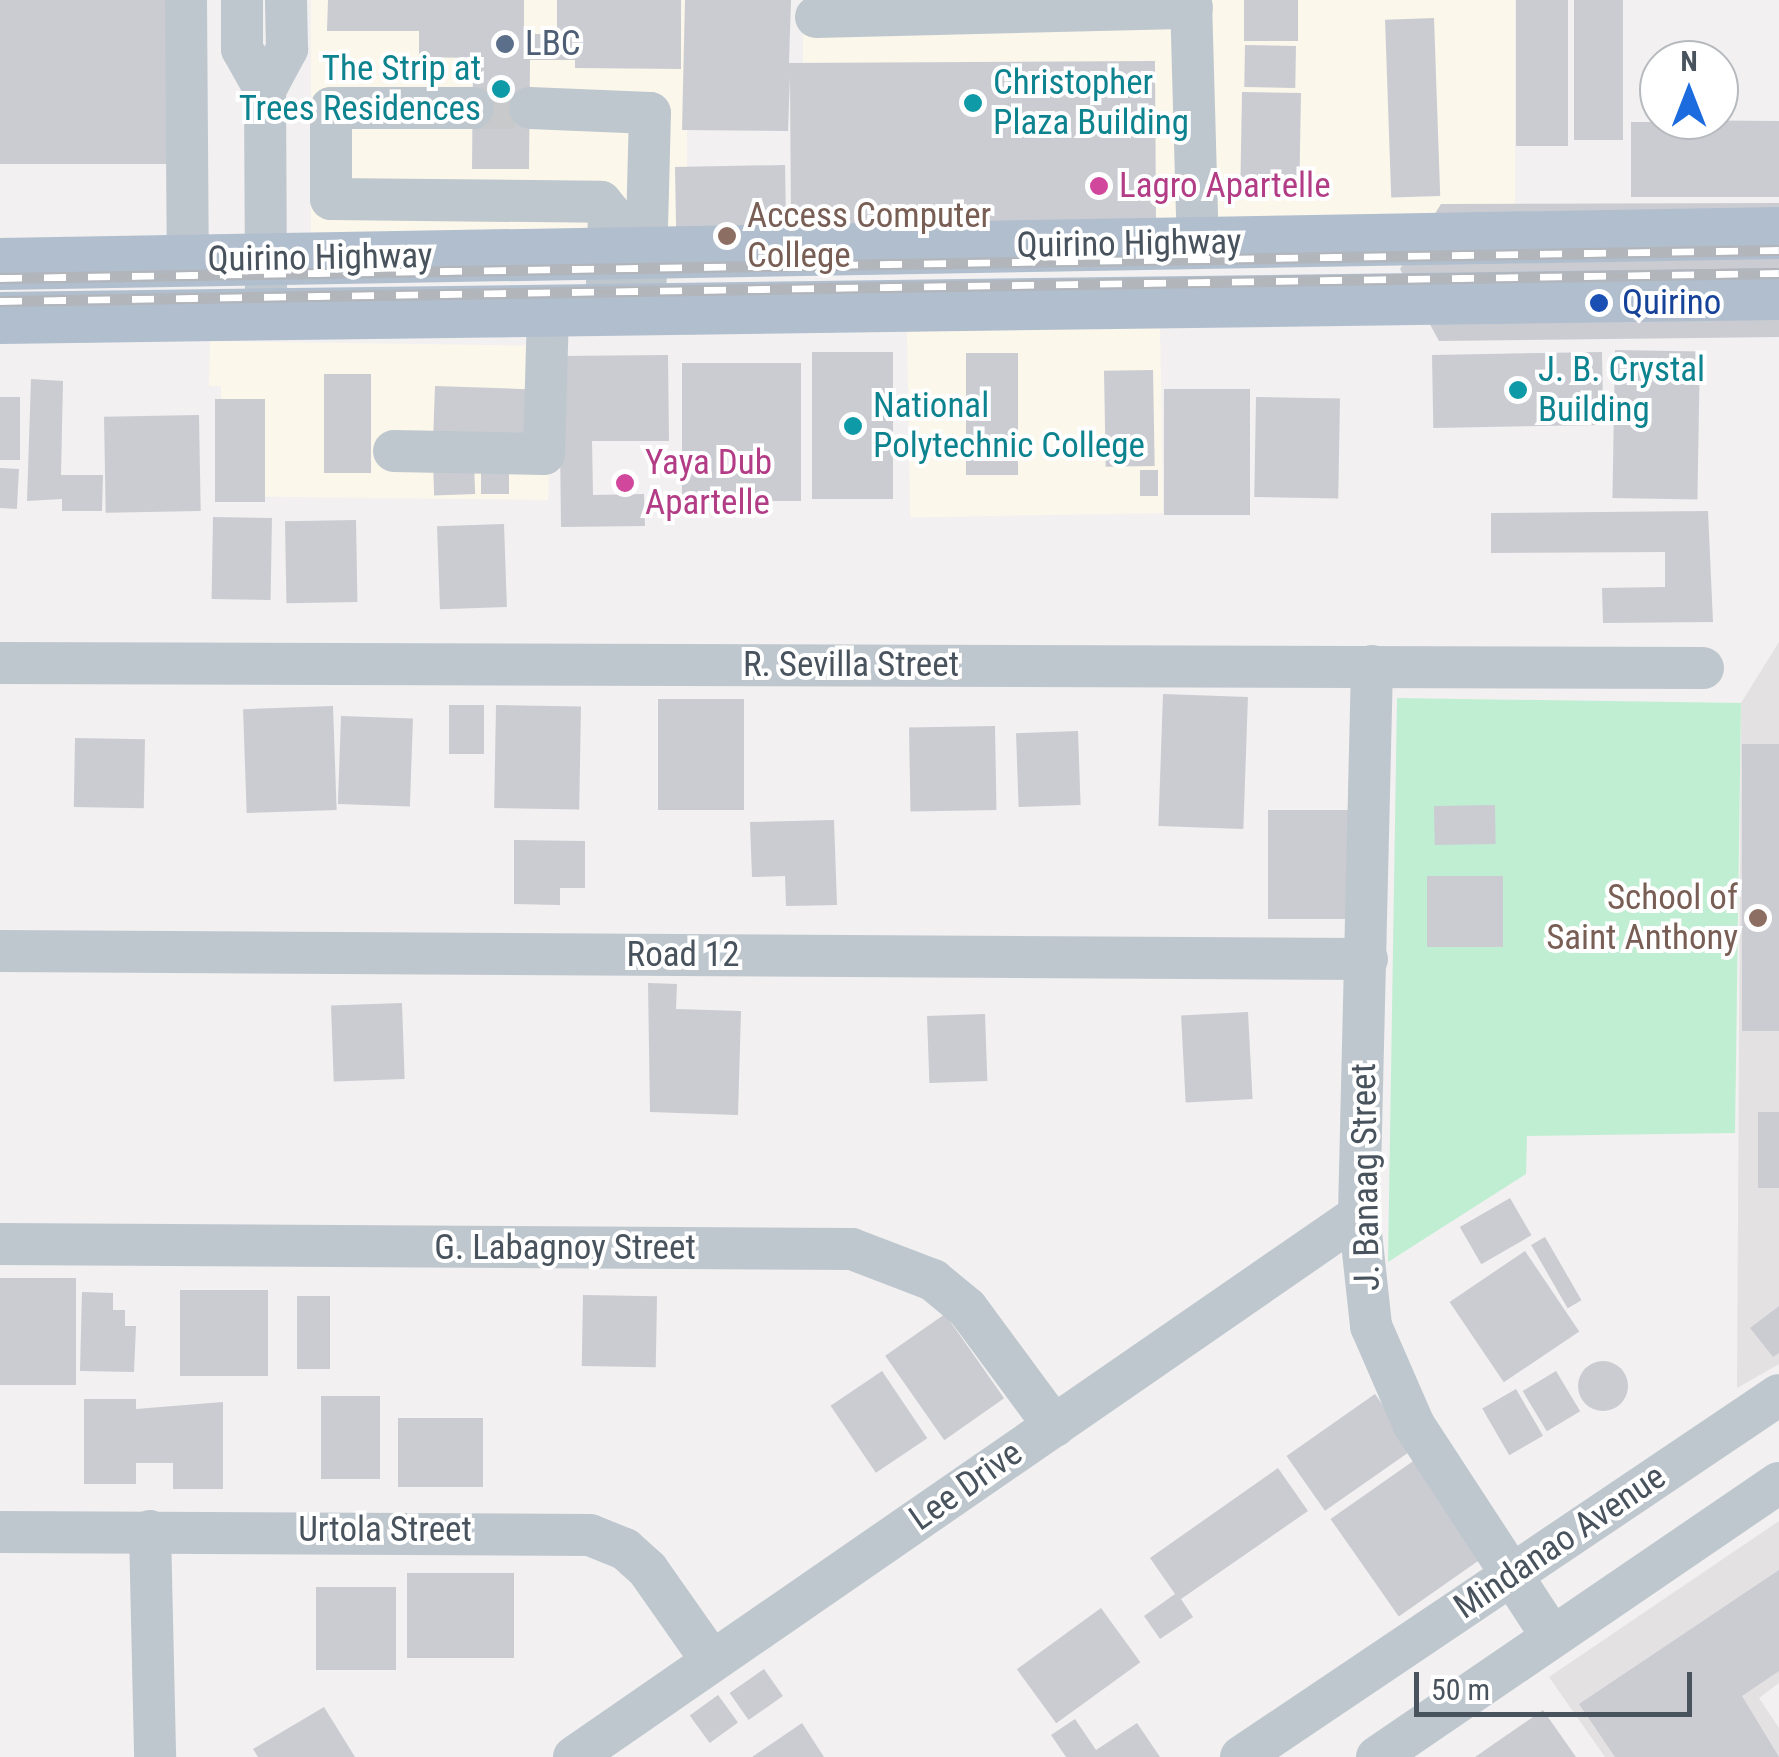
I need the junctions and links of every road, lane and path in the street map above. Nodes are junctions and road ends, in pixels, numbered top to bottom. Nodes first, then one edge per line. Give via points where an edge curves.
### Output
1 (186, 0) edge
2 (242, 0) edge
3 (286, 0) edge
4 (1192, 4) edge
5 (816, 17) dead end
6 (265, 90) junction
7 (473, 108) tunnel mouth
8 (530, 108) tunnel mouth
9 (1779, 233) edge
10 (1198, 244) junction
11 (627, 253) junction
12 (266, 260) junction
13 (188, 261) junction
14 (0, 264) edge
15 (1779, 294) edge
16 (548, 310) junction
17 (626, 310) junction
18 (267, 315) junction
19 (0, 318) edge
20 (394, 451) dead end
21 (0, 662) edge
22 (1372, 666) junction
23 (1702, 668) dead end
24 (0, 951) edge
25 (1367, 959) junction
26 (1359, 1215) junction
27 (0, 1244) edge
28 (1779, 1395) edge
29 (1054, 1426) junction
30 (1779, 1483) edge
31 (0, 1532) edge
32 (150, 1532) junction
33 (1512, 1574) junction
34 (1552, 1637) junction
35 (712, 1661) junction
36 (155, 1757) edge
37 (574, 1757) edge
38 (1241, 1757) edge
39 (1376, 1757) edge

1 - 13 street
2 - 6 street via 242,49
3 - 6 street via 287,49
4 - 5 street
4 - 10 street
6 - 12 street
7 - 11 street via 331,108 331,199 600,202
8 - 11 street via 648,110
9 - 10 main road, Quirino Highway
10 - 11 main road, Quirino Highway
11 - 12 main road, Quirino Highway
11 - 17 street
12 - 13 main road, Quirino Highway
12 - 18 street
13 - 14 main road, Quirino Highway
15 - 17 main road, Quirino Highway
16 - 17 main road, Quirino Highway
16 - 18 main road, Quirino Highway
16 - 20 street via 544,454
18 - 19 main road, Quirino Highway
21 - 22 street, R. Sevilla Street
22 - 23 street, R. Sevilla Street
22 - 25 street, J. Banaag Street
24 - 25 street, Road 12
25 - 26 street, J. Banaag Street
26 - 29 street, Lee Drive
26 - 33 street, J. Banaag Street via 1370,1326 1384,1364 1414,1424
27 - 29 street, G. Labagnoy Street via 852,1249 932,1280 967,1308
28 - 33 street, Mindanao Avenue
29 - 35 street, Lee Drive
30 - 34 street
31 - 32 street, Urtola Street
32 - 35 street, Urtola Street via 590,1534 625,1549 648,1570
32 - 36 street
33 - 34 street, J. Banaag Street
33 - 38 street, Mindanao Avenue
34 - 39 street
35 - 37 street, Lee Drive

